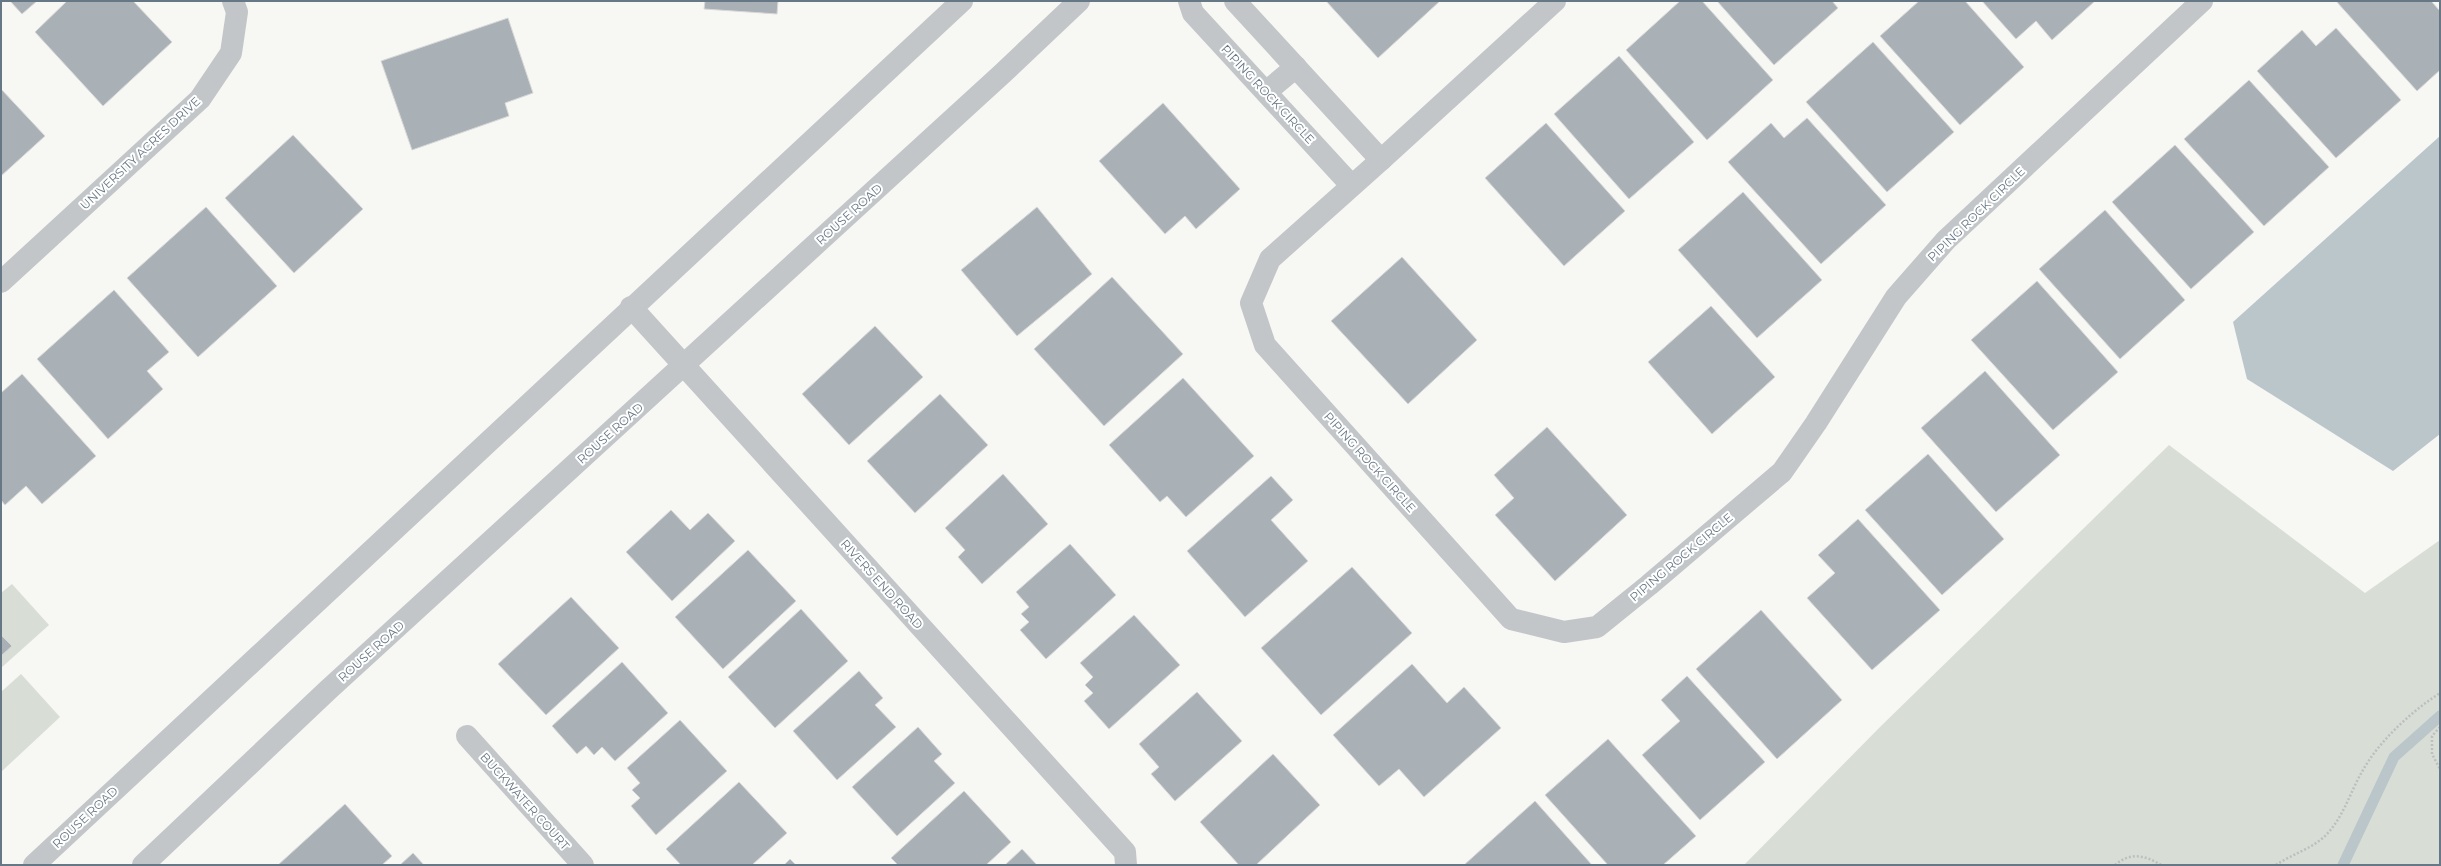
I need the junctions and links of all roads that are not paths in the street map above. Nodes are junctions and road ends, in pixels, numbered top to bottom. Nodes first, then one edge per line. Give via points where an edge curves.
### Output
1 (233, 1) edge
2 (962, 1) edge
3 (1079, 1) edge
4 (1189, 1) edge
5 (1236, 1) edge
6 (1554, 1) edge
7 (2202, 1) edge
8 (1296, 67) junction
9 (1266, 92) junction
10 (1381, 160) junction
11 (1351, 185) junction
12 (1, 282) edge
13 (631, 307) junction
14 (684, 365) junction
15 (467, 736) dead end
16 (34, 865) edge
17 (143, 865) edge
18 (583, 865) edge
19 (1126, 865) edge

1 - 12 street, UNIVERSITY ACRES DRIVE via 237,12 231,53 200,100
2 - 13 street, ROUSE ROAD
3 - 14 street, ROUSE ROAD via 1003,74
4 - 9 street, PIPING ROCK CIRCLE via 1193,13
5 - 8 street
6 - 10 street, PIPING ROCK CIRCLE
7 - 11 street, PIPING ROCK CIRCLE via 1946,240 1896,297 1782,472 1597,627 1564,632 1511,619 1265,345 1251,303 1270,258
8 - 9 street
8 - 10 street
9 - 11 street, PIPING ROCK CIRCLE
10 - 11 street, PIPING ROCK CIRCLE
13 - 14 street, RIVERS END ROAD
13 - 16 street, ROUSE ROAD
14 - 17 street, ROUSE ROAD via 328,690
14 - 19 street, RIVERS END ROAD via 1125,852
15 - 18 street, BUCKWATER COURT

